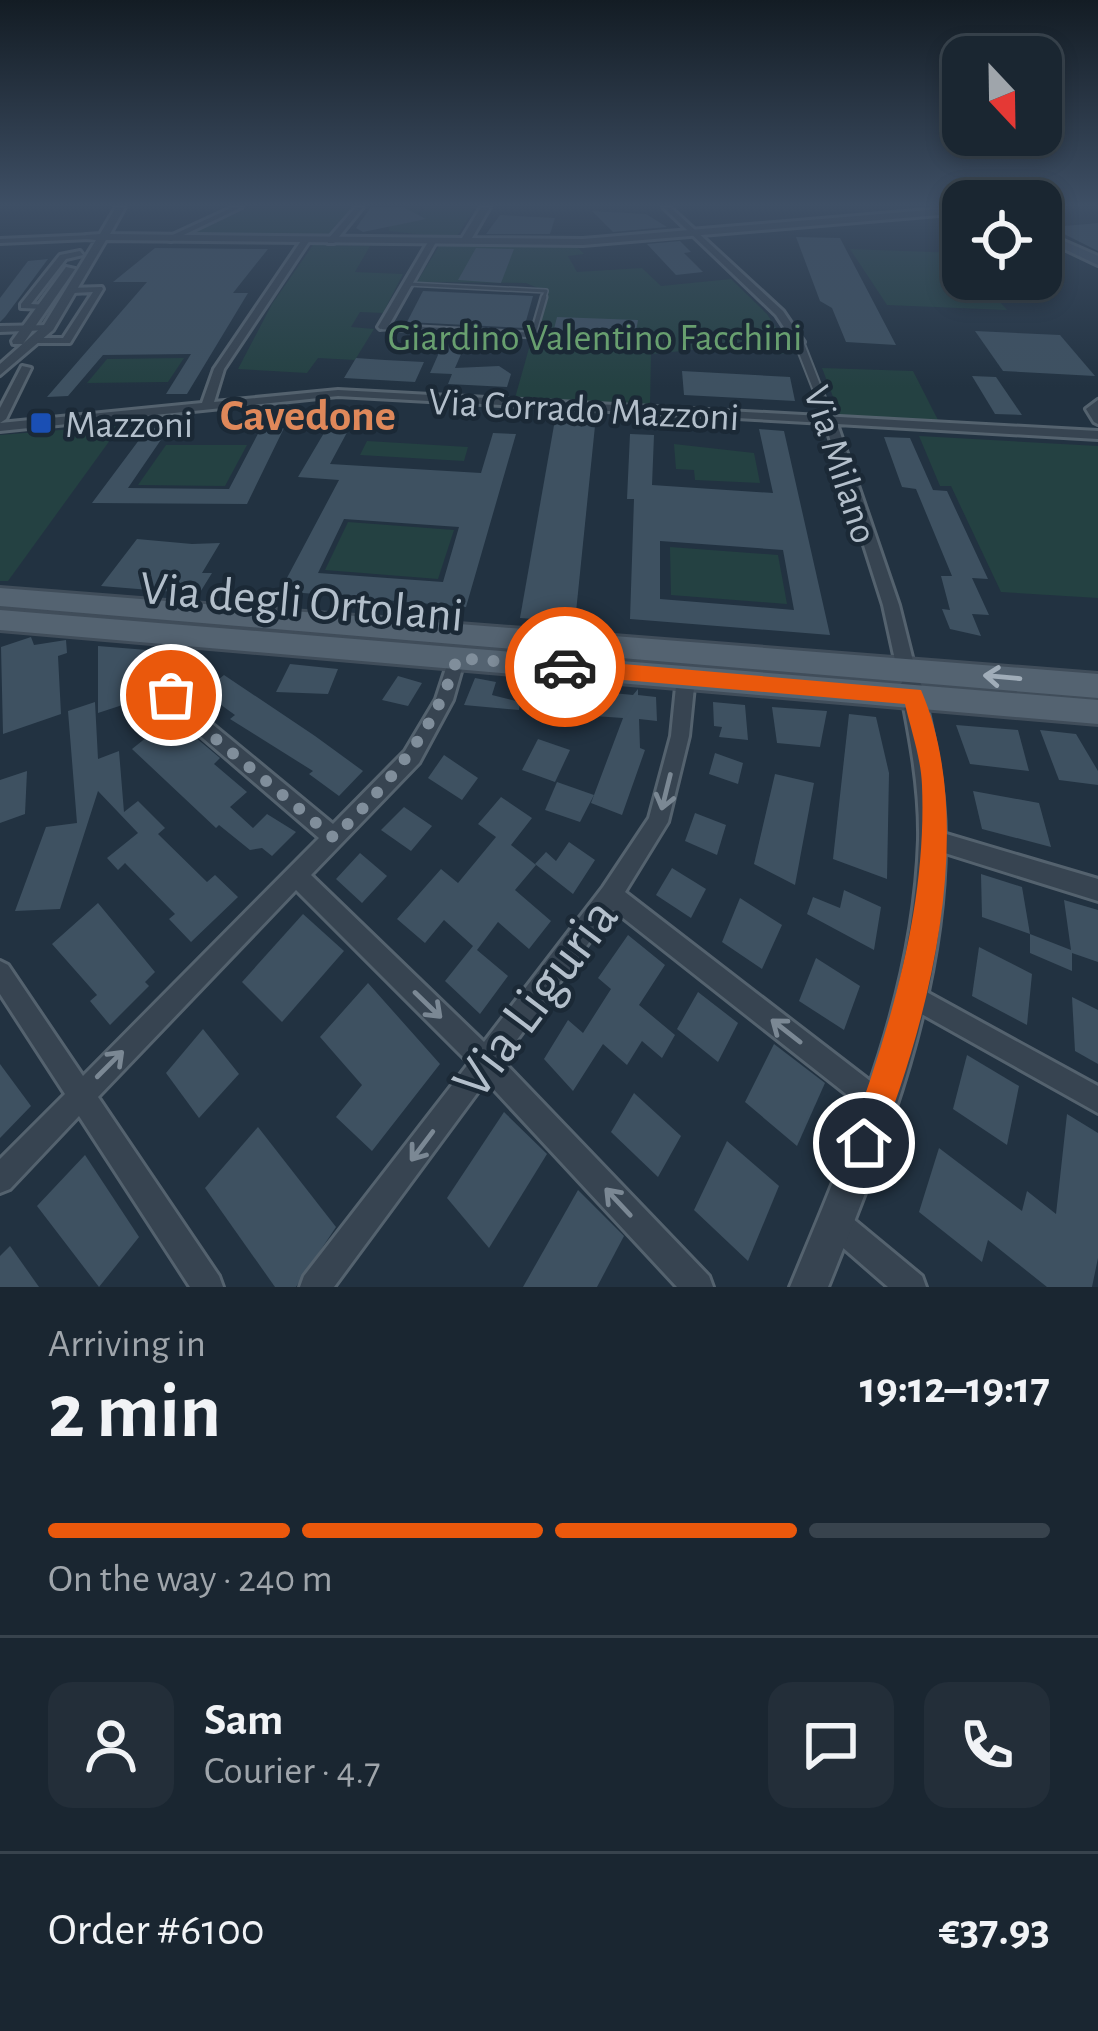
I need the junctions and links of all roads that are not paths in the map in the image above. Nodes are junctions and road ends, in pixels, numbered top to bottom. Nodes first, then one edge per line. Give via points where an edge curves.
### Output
1 (71, 267) edge
2 (83, 267) edge
3 (288, 267) edge
4 (418, 267) edge
5 (730, 267) edge
6 (408, 284) junction
7 (72, 290) junction
8 (383, 327) joint
9 (0, 329) edge
10 (33, 334) junction
11 (799, 342) joint
12 (0, 357) edge
13 (26, 368) dead end
14 (0, 371) edge
15 (1098, 403) edge
16 (206, 408) junction
17 (1098, 420) edge
18 (830, 422) junction
19 (0, 423) edge
20 (1098, 435) edge
21 (0, 597) edge
22 (0, 620) edge
23 (167, 634) junction
24 (457, 658) junction
25 (686, 677) junction
26 (910, 682) junction
27 (1098, 686) edge
28 (1098, 712) edge
29 (334, 838) junction
30 (935, 841) junction
31 (297, 876) junction
32 (1098, 890) edge
33 (611, 895) junction
34 (0, 973) edge
35 (910, 995) junction
36 (486, 1062) junction
37 (80, 1095) junction
38 (1098, 1100) edge
39 (878, 1103) junction
40 (0, 1179) edge
41 (836, 1223) junction
42 (208, 1287) edge
43 (315, 1287) edge
44 (698, 1287) edge
45 (809, 1287) edge
46 (911, 1287) edge

1 - 10 street
2 - 7 street
3 - 16 street via 218,371
4 - 6 street
5 - 11 street, Via Milano
6 - 8 street
6 - 8 lane via 546,291 533,334
7 - 10 street via 49,327
7 - 10 street via 99,289 66,341
9 - 10 street
10 - 12 street
10 - 14 street
11 - 18 street, Via Milano
13 - 19 street
15 - 17 street
16 - 18 street, Via Corrado Mazzoni via 338,393
16 - 19 street, Via Corrado Mazzoni
18 - 20 street, Via Corrado Mazzoni
18 - 26 street, Via Milano via 895,656
21 - 26 main road, Via degli Ortolani
22 - 23 main road, Via degli Ortolani
23 - 24 main road, Via degli Ortolani
23 - 29 street via 174,704
24 - 25 main road, Via degli Ortolani
24 - 29 street via 412,757
25 - 26 main road, Via degli Ortolani
25 -> 33 street, Via Liguria via 658,822
27 -> 26 main road, Via degli Ortolani
26 - 28 main road, Via degli Ortolani
26 - 30 street via 934,780
29 - 31 street
30 - 32 street
30 - 35 street
31 -> 36 street
37 -> 31 street
33 - 36 street, Via Liguria
39 -> 33 street
34 - 37 street
35 - 38 street
35 - 39 street
36 -> 43 street, Via Liguria
44 -> 36 street
37 - 40 street
37 - 42 street
39 - 41 street
41 - 45 street
41 - 46 street

